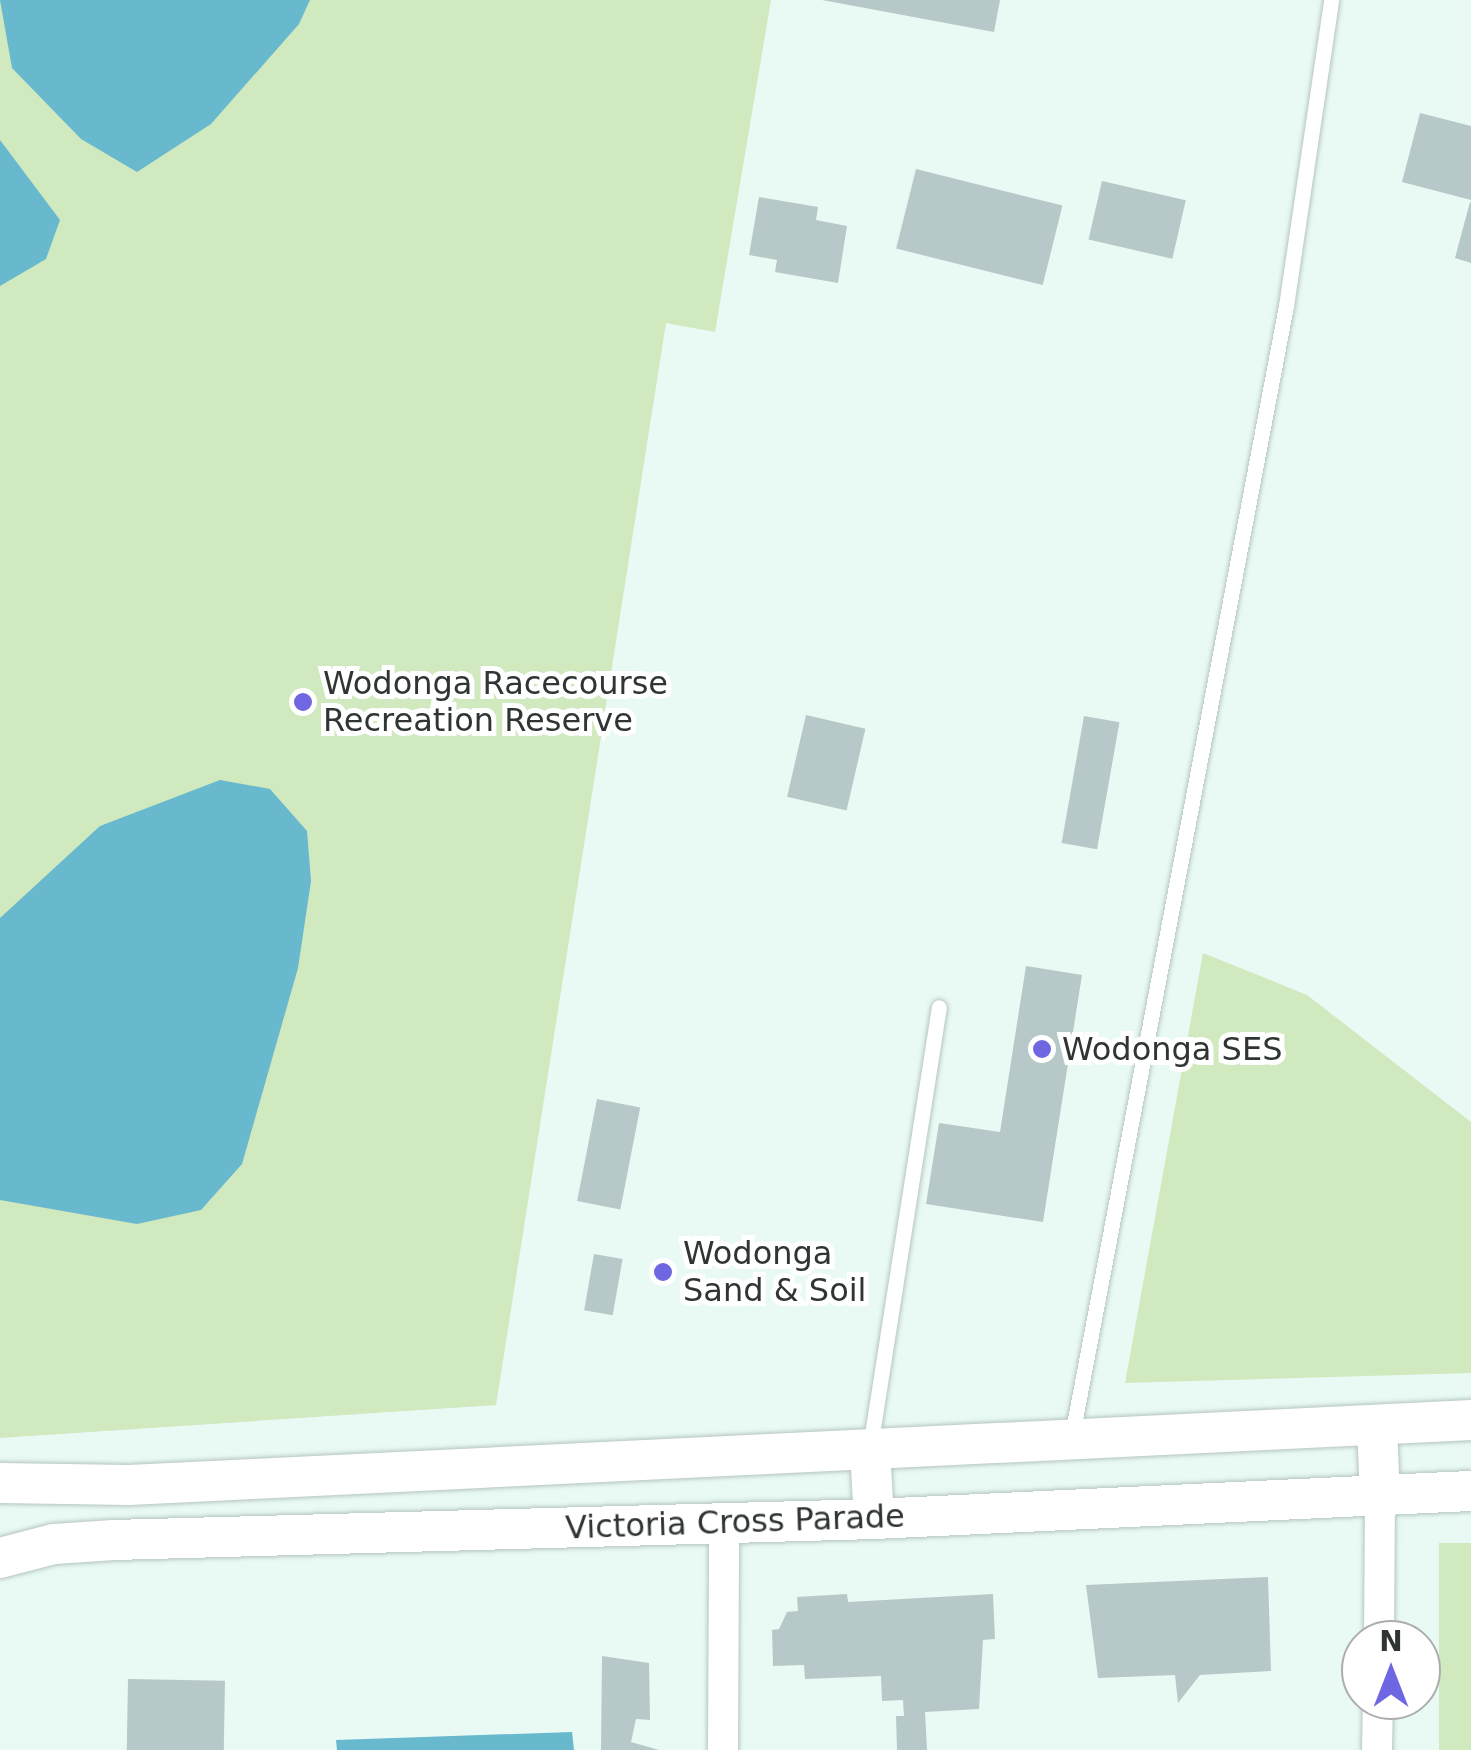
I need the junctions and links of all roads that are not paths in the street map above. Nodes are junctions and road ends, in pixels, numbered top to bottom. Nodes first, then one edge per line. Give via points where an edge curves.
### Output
1 (1331, 0) edge
2 (939, 1007) dead end
3 (1471, 1420) edge
4 (1376, 1426) junction
5 (1072, 1439) junction
6 (870, 1450) junction
7 (0, 1483) edge
8 (1471, 1491) edge
9 (1380, 1496) junction
10 (874, 1519) junction
11 (724, 1522) junction
12 (0, 1558) edge
13 (1379, 1620) edge
14 (1378, 1720) edge
15 (723, 1750) edge
16 (1378, 1750) edge

1 - 5 lane via 1286,306
2 - 6 lane
3 - 4 main road, Victoria Cross Parade
4 - 5 main road, Victoria Cross Parade
4 - 9 main road
5 - 6 main road, Victoria Cross Parade
6 - 7 main road, Victoria Cross Parade via 129,1485
6 - 10 main road
8 - 9 main road, Victoria Cross Parade
9 - 10 main road, Victoria Cross Parade
9 - 13 street
10 - 11 main road, Victoria Cross Parade
11 - 12 main road, Victoria Cross Parade via 114,1540 54,1544
11 - 15 street
14 - 16 street

